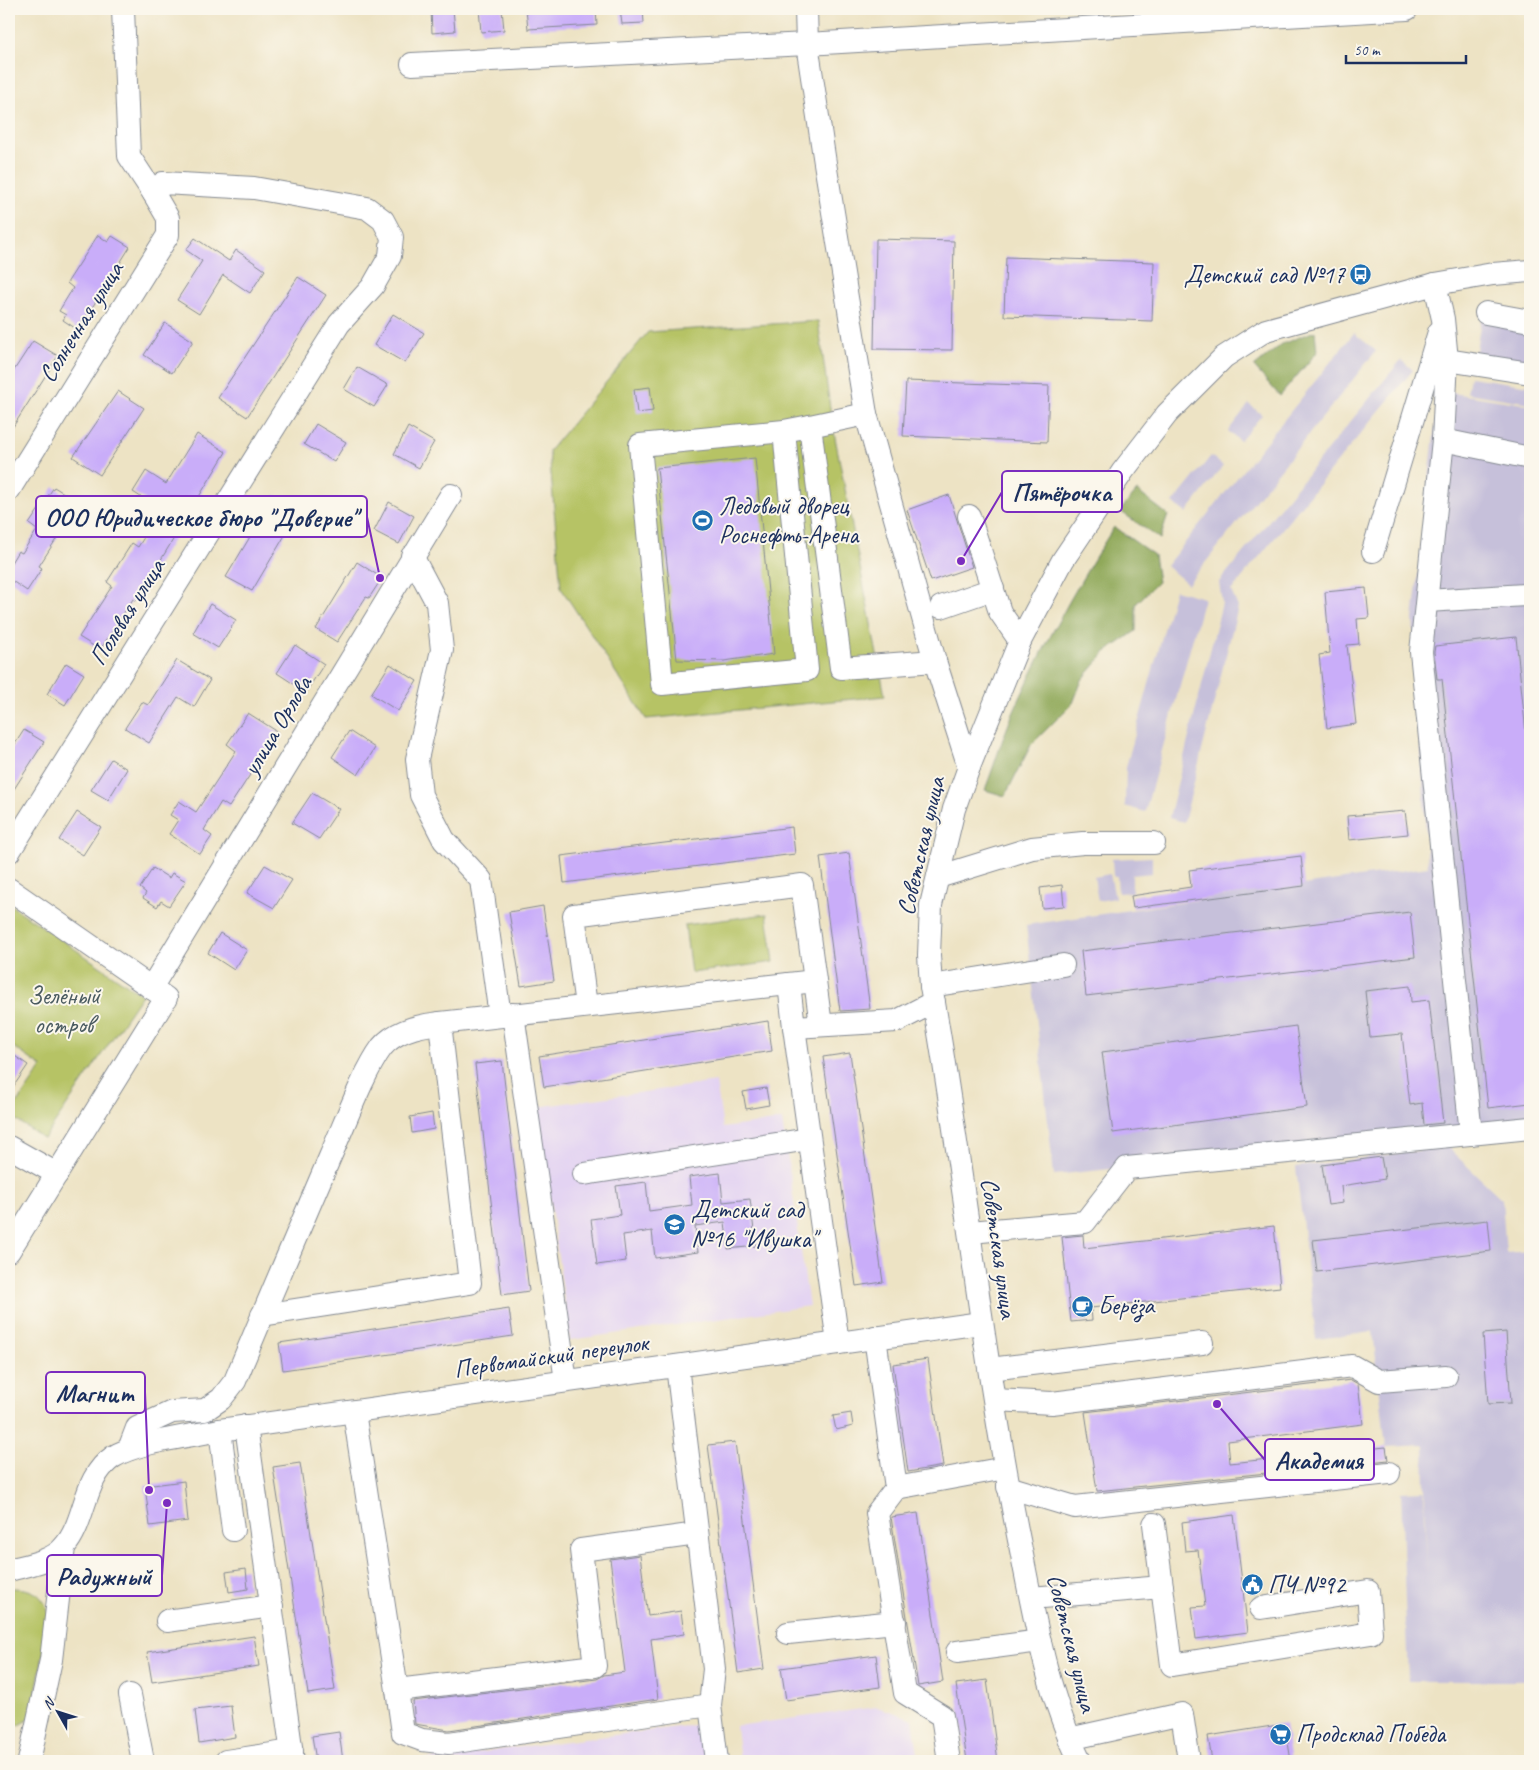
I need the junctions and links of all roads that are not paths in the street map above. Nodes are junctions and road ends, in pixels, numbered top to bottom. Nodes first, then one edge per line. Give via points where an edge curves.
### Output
1 (123, 9) edge
2 (806, 9) edge
3 (1407, 9) edge
4 (808, 44) junction
5 (412, 64) dead end
6 (154, 194) junction
7 (1530, 271) edge
8 (1435, 284) junction
9 (1486, 313) dead end
10 (1443, 319) junction
11 (1530, 321) edge
12 (1446, 360) junction
13 (1530, 373) edge
14 (866, 414) junction
15 (810, 426) junction
16 (784, 431) junction
17 (1444, 440) junction
18 (1530, 458) edge
19 (9, 490) edge
20 (451, 495) dead end
21 (969, 516) dead end
22 (1373, 552) dead end
23 (412, 556) junction
24 (993, 589) junction
25 (1530, 598) edge
26 (1427, 601) junction
27 (941, 607) dead end
28 (1020, 641) junction
29 (935, 661) junction
30 (842, 668) junction
31 (807, 670) junction
32 (969, 767) junction
33 (1154, 843) dead end
34 (9, 852) edge
35 (938, 878) junction
36 (9, 889) edge
37 (1063, 965) dead end
38 (815, 981) junction
39 (789, 984) junction
40 (159, 993) junction
41 (933, 994) junction
42 (586, 1006) junction
43 (507, 1015) junction
44 (440, 1023) junction
45 (820, 1025) junction
46 (794, 1027) junction
47 (1530, 1128) edge
48 (1471, 1134) junction
49 (809, 1139) junction
50 (9, 1147) edge
51 (57, 1174) junction
52 (584, 1174) dead end
53 (970, 1232) junction
54 (9, 1251) edge
55 (262, 1315) junction
56 (981, 1323) junction
57 (875, 1337) junction
58 (838, 1343) junction
59 (1202, 1343) dead end
60 (677, 1366) junction
61 (990, 1370) junction
62 (1446, 1376) dead end
63 (566, 1381) junction
64 (995, 1400) junction
65 (354, 1412) junction
66 (246, 1426) junction
67 (220, 1430) junction
68 (129, 1449) junction
69 (1389, 1473) dead end
70 (1006, 1478) junction
71 (896, 1488) junction
72 (1154, 1524) dead end
73 (233, 1530) dead end
74 (697, 1534) junction
75 (64, 1547) junction
76 (9, 1570) edge
77 (1162, 1586) junction
78 (1030, 1598) junction
79 (272, 1606) junction
80 (1261, 1608) dead end
81 (167, 1621) dead end
82 (894, 1622) junction
83 (788, 1634) dead end
84 (1040, 1641) junction
85 (958, 1652) dead end
86 (397, 1690) junction
87 (130, 1695) dead end
88 (710, 1705) junction
89 (1069, 1739) junction
90 (293, 1756) edge
91 (29, 1761) edge
92 (143, 1761) edge
93 (226, 1761) edge
94 (717, 1761) edge
95 (948, 1761) edge
96 (1080, 1761) edge
97 (1189, 1761) edge

1 - 6 street via 130,156
2 - 4 street
3 - 4 street
4 - 5 street
4 - 14 street
6 - 19 street, Солнечная улица via 168,218 168,235
6 - 34 street, Полевая улица via 163,183 254,188 367,208 388,228 392,237 390,256 373,286 339,324
7 - 8 street, Советская улица
8 - 10 street
8 - 28 street, Советская улица via 1266,330 1224,356 1167,414 1123,472 1063,560
9 - 11 street
10 - 12 street
10 - 22 street
12 - 13 street
12 - 17 street
14 - 15 street
14 - 29 street
15 - 16 street
15 - 30 street
16 - 31 street
16 - 31 street via 640,445 662,684
17 - 18 street
17 - 26 street
20 - 23 street, улица Орлова
21 - 24 street
23 - 40 street, улица Орлова
23 - 43 street via 437,603 442,650 417,759 421,795 444,840 481,880
24 - 27 street
24 - 28 street via 1000,612
25 - 26 street via 1525,595
26 - 48 street via 1421,652
28 - 32 street, Советская улица
29 - 30 street
29 - 32 street
30 - 31 street
32 - 35 street, Советская улица via 954,809
33 - 35 street via 1083,843 1032,848
35 - 41 street, Советская улица via 929,926
36 - 40 street
37 - 41 street
38 - 39 street
38 - 42 street via 802,885 574,915
38 - 45 street
39 - 42 street
39 - 46 street
40 - 51 street, улица Орлова
41 - 45 street via 897,1021
41 - 53 street, Советская улица
42 - 43 street
43 - 44 street
43 - 63 street
44 - 55 street via 402,1032 383,1046
44 - 55 street via 470,1284
45 - 46 street
46 - 49 street
47 - 48 street
48 - 53 street via 1127,1168 1085,1222
49 - 52 street
49 - 58 street
50 - 51 street
51 - 54 street, улица Орлова
53 - 56 street, Советская улица
55 - 68 street via 235,1381 221,1399 205,1410 172,1412 136,1428
56 - 57 street, Первомайский переулок
56 - 61 street, Советская улица
57 - 58 street, Первомайский переулок
57 - 71 street
58 - 60 street, Первомайский переулок
59 - 61 street
60 - 63 street, Первомайский переулок
60 - 74 street
61 - 64 street, Советская улица
62 - 64 street via 1379,1381 1352,1366 1052,1402
63 - 65 street, Первомайский переулок
64 - 70 street, Советская улица
65 - 66 street, Первомайский переулок
65 - 86 street
66 - 67 street, Первомайский переулок
66 - 79 street
67 - 68 street, Первомайский переулок
67 - 73 street
68 - 75 street via 112,1458 99,1472
69 - 70 street via 1075,1507
70 - 71 street
70 - 78 street, Советская улица
71 - 82 street via 877,1513
72 - 77 street
74 - 86 street via 581,1550 595,1666
74 - 88 street via 714,1669
75 - 76 street via 41,1561
75 - 91 street via 51,1660
77 - 78 street
77 - 80 street via 1172,1665 1371,1633 1368,1591
78 - 84 street, Советская улица
79 - 81 street
79 - 90 street
82 - 83 street
82 - 95 street via 906,1693 942,1716
84 - 85 street
84 - 89 street, Советская улица
86 - 88 street via 403,1733 422,1740 449,1743
87 - 92 street
88 - 94 street
89 - 96 street, Советская улица
89 - 97 street via 1182,1714
90 - 93 street

